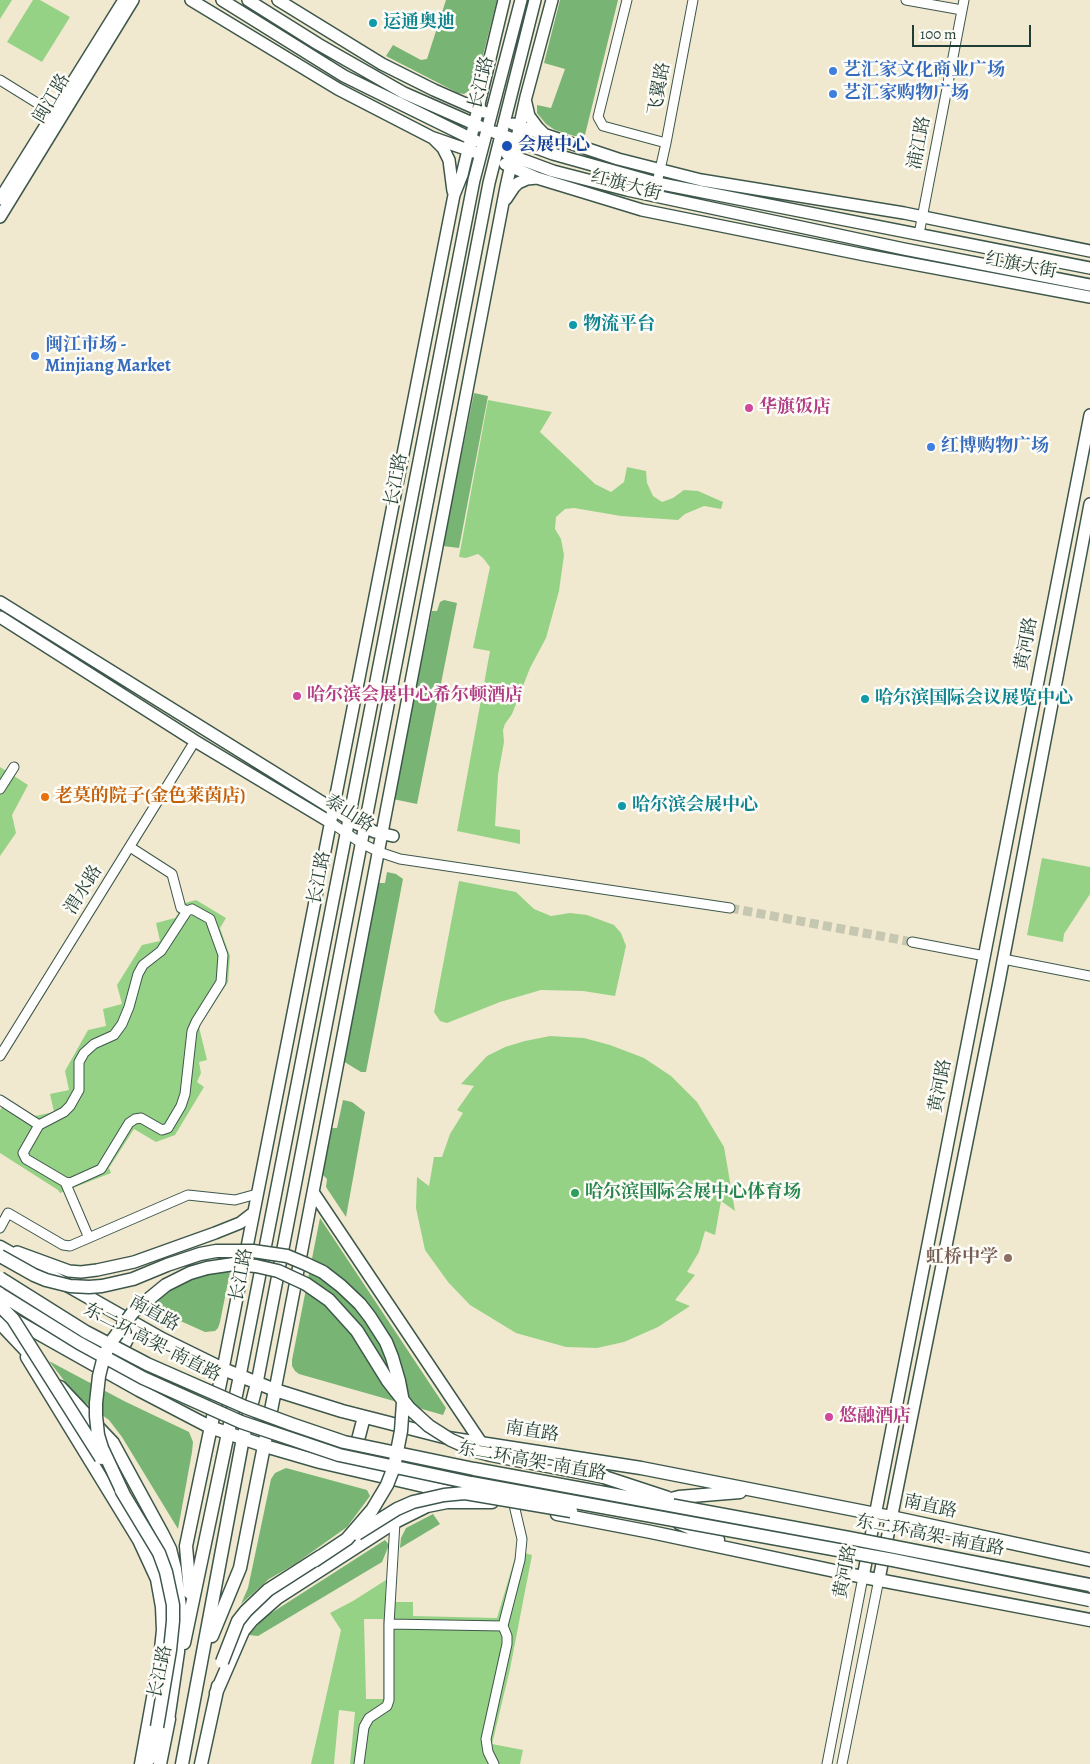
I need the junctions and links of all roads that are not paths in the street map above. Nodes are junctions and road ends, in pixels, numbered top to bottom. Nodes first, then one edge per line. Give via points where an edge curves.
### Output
1 (124, 0) edge
2 (134, 0) edge
3 (191, 0) edge
4 (222, 0) edge
5 (248, 0) edge
6 (278, 0) edge
7 (504, 0) edge
8 (521, 0) edge
9 (535, 0) edge
10 (552, 0) edge
11 (627, 0) edge
12 (692, 0) edge
13 (906, 0) edge
14 (964, 0) edge
15 (962, 10) junction
16 (487, 74) junction
17 (0, 80) edge
18 (526, 97) junction
19 (455, 99) junction
20 (477, 109) junction
21 (57, 116) junction
22 (491, 116) junction
23 (504, 120) junction
24 (474, 124) junction
25 (520, 126) junction
26 (488, 130) junction
27 (501, 134) junction
28 (548, 136) junction
29 (432, 137) junction
30 (516, 140) junction
31 (666, 143) junction
32 (469, 144) junction
33 (482, 149) junction
34 (496, 154) junction
35 (512, 161) junction
36 (660, 170) junction
37 (537, 178) junction
38 (656, 183) junction
39 (454, 195) junction
40 (0, 200) edge
41 (501, 213) junction
42 (0, 217) edge
43 (922, 217) junction
44 (919, 234) junction
45 (1090, 251) edge
46 (1090, 268) edge
47 (1090, 285) edge
48 (1090, 297) edge
49 (1090, 415) edge
50 (1090, 504) edge
51 (0, 602) edge
52 (0, 617) edge
53 (195, 740) junction
54 (14, 767) dead end
55 (0, 789) edge
56 (333, 809) junction
57 (349, 819) junction
58 (330, 822) junction
59 (364, 827) junction
60 (346, 833) junction
61 (388, 835) junction
62 (361, 843) junction
63 (130, 847) junction
64 (379, 852) junction
65 (730, 908) tunnel mouth
66 (187, 911) junction
67 (912, 942) tunnel mouth
68 (985, 956) junction
69 (1003, 959) junction
70 (1090, 976) edge
71 (0, 1056) edge
72 (0, 1100) edge
73 (39, 1125) junction
74 (65, 1182) junction
75 (313, 1192) junction
76 (257, 1194) junction
77 (253, 1213) junction
78 (0, 1228) edge
79 (89, 1238) junction
80 (0, 1246) edge
81 (0, 1256) edge
82 (0, 1278) edge
83 (0, 1294) edge
84 (0, 1306) edge
85 (0, 1312) edge
86 (0, 1323) edge
87 (135, 1324) junction
88 (18, 1342) junction
89 (223, 1369) junction
90 (109, 1374) junction
91 (240, 1376) junction
92 (256, 1383) junction
93 (275, 1390) junction
94 (364, 1417) junction
95 (210, 1426) junction
96 (227, 1433) junction
97 (243, 1438) junction
98 (480, 1442) junction
99 (265, 1446) junction
100 (579, 1457) junction
101 (351, 1470) junction
102 (757, 1490) junction
103 (124, 1495) junction
104 (492, 1502) junction
105 (514, 1505) junction
106 (716, 1514) junction
107 (874, 1514) junction
108 (567, 1516) junction
109 (891, 1517) junction
110 (660, 1518) junction
111 (395, 1522) junction
112 (742, 1551) junction
113 (1090, 1560) edge
114 (314, 1561) junction
115 (863, 1577) junction
116 (879, 1579) junction
117 (1090, 1585) edge
118 (1090, 1600) edge
119 (192, 1608) junction
120 (1090, 1620) edge
121 (389, 1624) junction
122 (503, 1626) junction
123 (202, 1661) junction
124 (216, 1693) junction
125 (162, 1727) junction
126 (141, 1764) edge
127 (148, 1764) edge
128 (160, 1764) edge
129 (182, 1764) edge
130 (201, 1764) edge
131 (359, 1764) edge
132 (494, 1764) edge
133 (827, 1764) edge
134 (842, 1764) edge

1 - 21 main road, 闽江路
2 - 21 main road, 闽江路
3 - 29 main road, 红旗大街 via 338,89
4 - 32 main road, 红旗大街 via 344,76
5 - 24 main road, 红旗大街 via 388,84
6 - 19 main road, 红旗大街 via 382,64
7 - 16 main road
8 - 22 main road, 长江路
9 - 23 main road, 长江路
10 - 18 main road
11 - 31 street via 598,118 603,126
12 - 31 street, 飞翼路
13 - 15 street
14 - 15 street, 浦江路
15 - 43 street, 浦江路
16 - 19 main road via 476,94
16 - 20 main road
17 - 21 street
18 - 25 main road
18 - 28 main road via 529,116
19 - 20 main road, 红旗大街
20 - 22 main road, 红旗大街
20 - 24 main road
21 - 40 main road, 闽江路
21 - 42 main road, 闽江路
22 - 23 main road, 红旗大街
22 - 26 main road, 长江路
23 - 25 main road, 红旗大街
23 - 27 main road, 长江路
24 - 26 main road, 红旗大街
24 - 32 main road
25 - 28 main road, 红旗大街
25 - 30 main road
26 - 27 main road, 红旗大街
26 - 33 main road, 长江路
27 - 30 main road, 红旗大街
27 - 34 main road, 长江路
28 - 36 main road, 红旗大街
29 - 32 main road, 红旗大街
29 - 39 main road via 449,160
30 - 35 main road
30 - 38 main road, 红旗大街
31 - 36 street, 飞翼路
32 - 33 main road, 红旗大街
32 - 39 main road
33 - 34 main road, 红旗大街
33 - 57 main road, 长江路
34 - 35 main road, 红旗大街
34 - 59 main road, 长江路
35 - 37 main road, 红旗大街
35 - 41 main road
35 - 47 main road, 红旗大街 via 627,190
36 - 38 street, 飞翼路
36 - 43 main road, 红旗大街 via 701,180
37 - 41 main road via 527,179 514,187
37 - 48 main road, 红旗大街 via 642,210
38 - 44 main road, 红旗大街
39 - 56 main road
41 - 61 main road
43 - 44 street, 浦江路
43 - 45 main road, 红旗大街
44 - 46 main road, 红旗大街
49 - 68 main road, 黄河路
50 - 69 main road, 黄河路
51 - 56 main road, 泰山路
52 - 53 main road, 泰山路
53 - 58 main road, 泰山路
53 - 63 street, 渭水路
54 - 55 street
56 - 57 main road, 泰山路
56 - 58 main road
57 - 59 main road, 泰山路
57 - 60 main road, 长江路
58 - 60 street, 泰山路
58 - 76 main road
59 - 61 main road, 泰山路
59 - 62 main road, 长江路
60 - 62 street, 泰山路
60 - 91 main road, 长江路
61 - 64 main road
62 - 64 street, 泰山路
62 - 92 main road, 长江路
63 - 66 street via 172,874 181,908
63 - 71 street, 渭水路
64 - 65 street, 泰山路 via 400,859
64 - 75 main road
66 - 73 street via 161,951 143,965 122,1024 114,1035 84,1052 79,1062 79,1090 70,1106
66 - 74 street via 192,909 210,919 223,956 221,982 192,1031 181,1106 168,1128 162,1130 142,1118 129,1123 100,1170 70,1183
67 - 68 street
68 - 107 main road, 黄河路
69 - 70 street
69 - 109 main road, 黄河路
72 - 73 street
73 - 74 street via 23,1153 26,1159
74 - 79 street
75 - 93 main road
75 - 98 main road
76 - 77 main road
76 - 79 street via 235,1200 188,1195
77 - 80 main road via 240,1223 134,1262 81,1272 69,1271
77 - 89 main road
78 - 79 street via 8,1213 63,1245 70,1246
80 - 87 highway, 南直路
81 - 114 highway, bridge via 46,1280 89,1287 133,1279 200,1254 232,1250 270,1252 323,1272 348,1292 370,1317 392,1357 403,1402 401,1431 394,1467 372,1510 347,1539
82 - 106 highway, 东二环高架-南直路, bridge via 86,1332 147,1364 227,1400 344,1442
83 - 110 highway, 东二环高架-南直路, bridge via 143,1378 241,1422 288,1439 405,1470
84 - 103 highway, bridge via 13,1319
85 - 90 highway
86 - 88 highway
87 - 89 highway, 南直路
87 - 90 highway
88 - 125 highway via 113,1443 170,1550 180,1607 178,1652
88 - 126 highway via 140,1540 157,1579 163,1630
89 - 91 highway, 南直路
89 - 95 highway
90 - 95 highway
91 - 92 highway, 南直路
91 - 96 highway, 长江路
92 - 93 highway, 南直路
92 - 97 highway, 长江路
93 - 94 highway, 南直路
93 - 99 highway
94 - 98 highway, 南直路 via 448,1438
94 - 101 highway
95 - 96 highway
95 - 119 highway via 186,1546
96 - 97 highway
96 - 119 highway, 长江路
97 - 99 highway
97 - 123 highway, 长江路
98 - 100 highway, 南直路
99 - 101 highway
99 - 123 highway via 240,1568
100 - 102 highway, 南直路
100 - 108 highway via 649,1490 655,1503 651,1511 640,1515
101 - 104 highway
102 - 107 highway, 南直路
102 - 112 highway via 679,1496 671,1499 665,1507 668,1518
103 - 106 highway, bridge via 102,1448 96,1416 99,1376 109,1346 133,1312 166,1285 207,1268 248,1265 268,1268 299,1280 329,1300 357,1331 409,1408 451,1440 491,1455 604,1477
103 - 125 highway, bridge via 159,1553 173,1605
104 - 105 highway
104 - 111 highway via 446,1502 427,1506
105 - 108 highway
105 - 122 street via 522,1539 520,1560
106 - 117 highway, 东二环高架-南直路, bridge
107 - 109 highway, 南直路
107 - 115 main road, 黄河路
108 - 112 highway
109 - 113 highway, 南直路
109 - 116 main road, 黄河路
110 - 114 highway, bridge via 572,1511 465,1493 444,1495 397,1509
110 - 118 highway, 东二环高架-南直路, bridge
111 - 121 street
111 - 124 highway via 263,1609 244,1631
112 - 115 highway
114 - 124 highway, bridge via 268,1590 238,1621 222,1662
115 - 116 highway
115 - 133 street, 黄河路
116 - 120 highway
116 - 134 street, 黄河路
119 - 125 highway, 长江路
121 - 122 street
121 - 131 street via 390,1700 387,1706 369,1718 364,1727
122 - 132 street via 507,1644 486,1739
123 - 129 highway, 长江路
124 - 130 highway
125 - 127 highway
125 - 128 highway, 长江路

